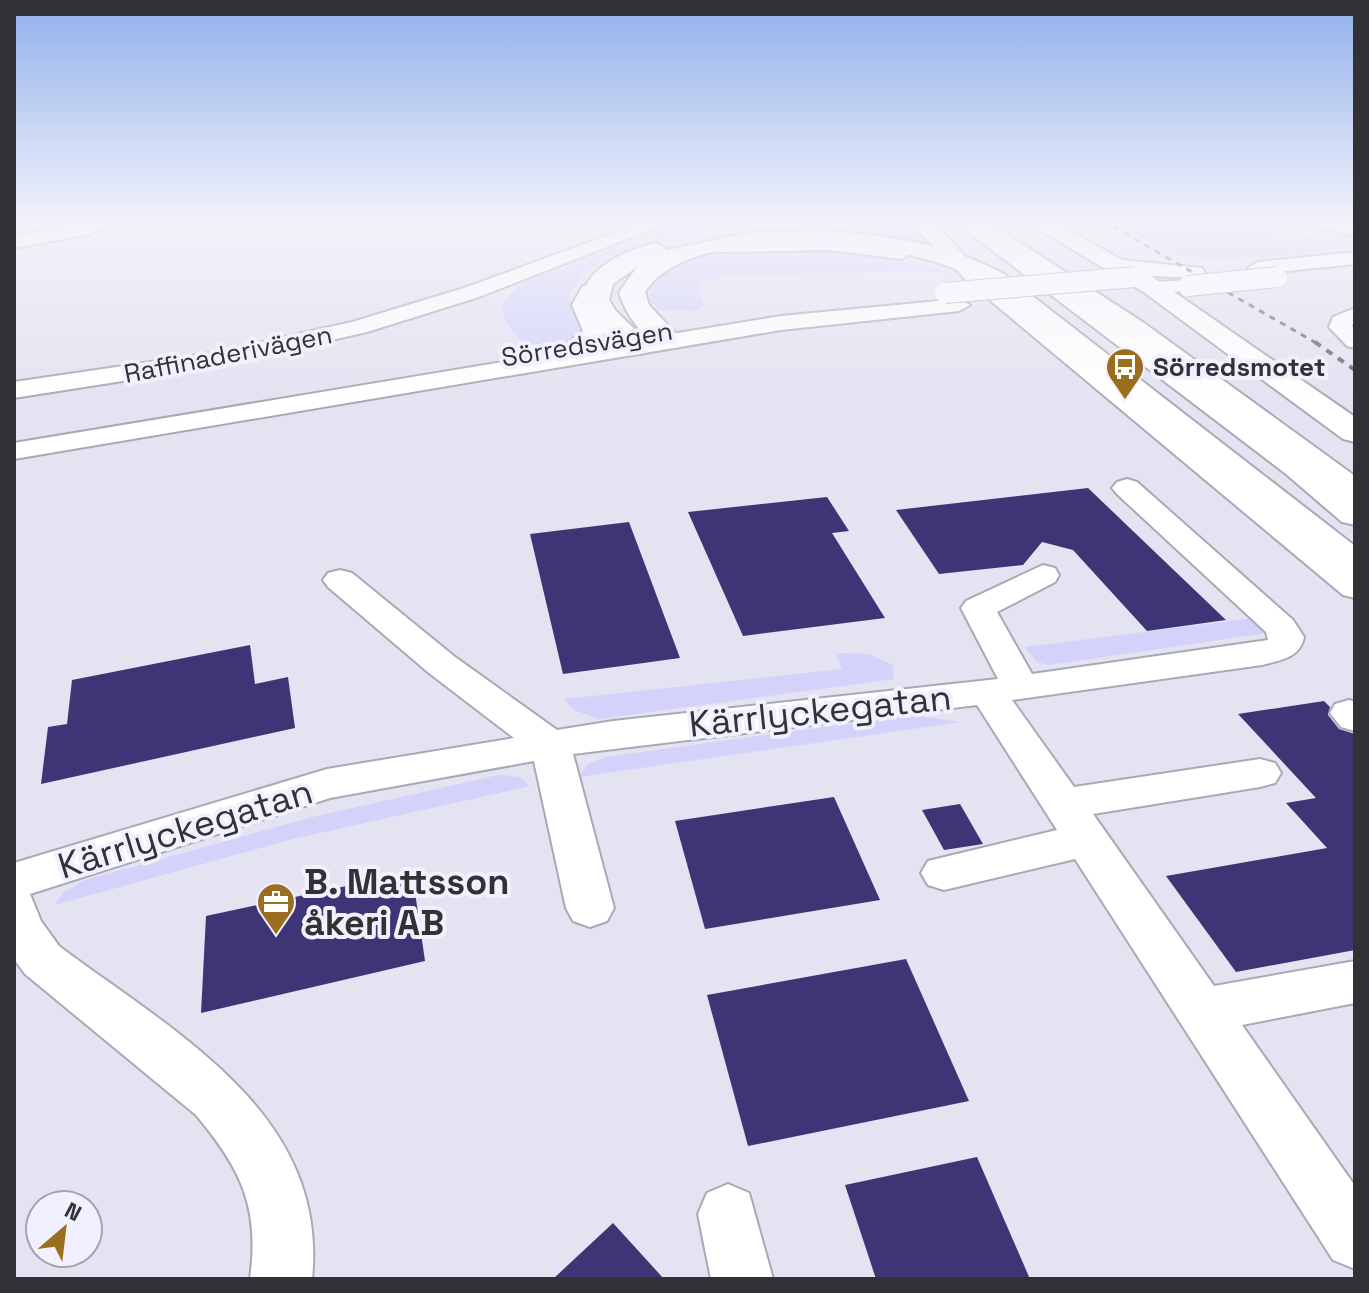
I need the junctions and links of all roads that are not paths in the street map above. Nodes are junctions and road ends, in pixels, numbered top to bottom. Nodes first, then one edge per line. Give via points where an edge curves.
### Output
1 (500, 281) edge
2 (603, 281) edge
3 (637, 281) edge
4 (981, 281) edge
5 (998, 281) edge
6 (1017, 281) edge
7 (1047, 281) edge
8 (1066, 281) edge
9 (1141, 281) edge
10 (1169, 281) edge
11 (1190, 281) edge
12 (1144, 283) junction
13 (600, 285) junction
14 (952, 299) junction
15 (1223, 336) junction
16 (649, 340) junction
17 (572, 348) junction
18 (14, 390) edge
19 (1355, 432) edge
20 (14, 441) edge
21 (14, 451) edge
22 (1127, 488) dead end
23 (1355, 490) edge
24 (1355, 514) edge
25 (1355, 544) edge
26 (1355, 565) edge
27 (1043, 575) dead end
28 (340, 580) dead end
29 (1355, 588) edge
30 (1004, 689) junction
31 (550, 745) junction
32 (1260, 773) dead end
33 (1074, 822) junction
34 (944, 873) dead end
35 (14, 881) edge
36 (14, 907) edge
37 (590, 908) dead end
38 (1355, 982) edge
39 (1200, 1011) junction
40 (728, 1214) dead end
41 (1355, 1238) edge
42 (281, 1279) edge
43 (742, 1279) edge

1 - 18 street, Raffinaderivägen via 360,327 160,369
2 - 13 main road
3 - 16 main road via 632,292
4 - 29 street
5 - 26 main road
6 - 25 main road
7 - 24 main road
8 - 23 street
9 - 12 main road
10 - 12 street, Sörredsvägen
11 - 15 main road via 1185,300
12 - 14 street, Sörredsvägen
12 - 15 main road
13 - 16 main road via 599,309
13 - 17 street via 589,291 583,305 595,333
14 - 16 street, Sörredsvägen
14 - 16 street, Sörredsvägen via 919,296 783,311
15 - 19 main road
16 - 17 street, Sörredsvägen
16 - 21 street, Sörredsvägen
17 - 20 street, Sörredsvägen
22 - 30 street via 1281,627 1284,646 1262,654
27 - 30 street via 978,608
28 - 31 street
30 - 31 street, Kärrlyckegatan
30 - 33 street, Kärrlyckegatan
31 - 35 street, Kärrlyckegatan via 327,784
31 - 37 street
32 - 33 street
33 - 34 street
33 - 39 street, Kärrlyckegatan
36 - 42 street via 18,927 42,960 238,1121 277,1188 286,1250
38 - 39 street
39 - 41 street, Kärrlyckegatan
40 - 43 street

